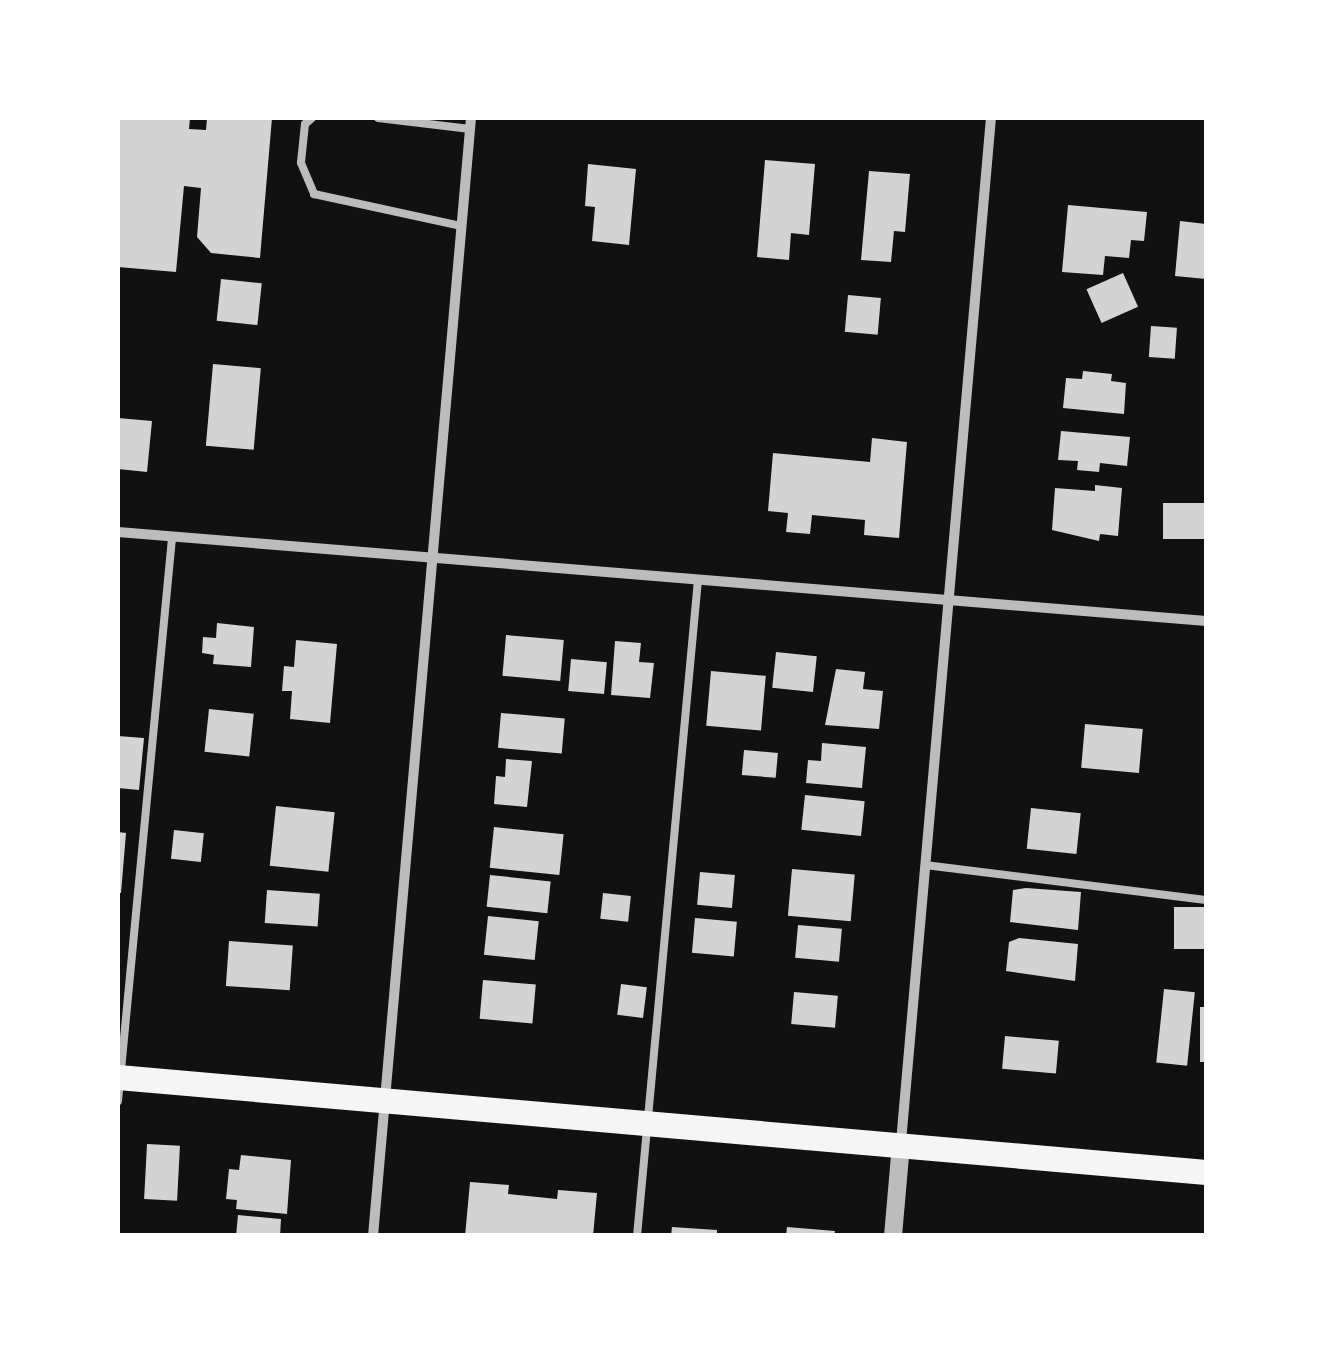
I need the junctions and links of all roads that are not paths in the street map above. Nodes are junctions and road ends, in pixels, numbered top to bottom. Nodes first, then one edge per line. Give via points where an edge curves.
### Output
1 (312, 118) edge
2 (378, 118) edge
3 (991, 118) edge
4 (471, 123) edge
5 (461, 226) junction
6 (118, 532) edge
7 (172, 538) junction
8 (432, 558) junction
9 (698, 580) junction
10 (948, 601) junction
11 (1206, 621) edge
12 (925, 865) junction
13 (1206, 900) edge
14 (118, 1085) edge
15 (384, 1100) junction
16 (646, 1122) junction
17 (900, 1145) junction
18 (1206, 1172) edge
19 (373, 1236) edge
20 (637, 1236) edge
21 (893, 1236) edge

1 - 5 lane via 305,124 301,163 314,194
2 - 4 lane
3 - 10 street
4 - 5 street
5 - 8 street
6 - 7 street
7 - 8 street
7 - 14 lane
8 - 9 street
8 - 15 street
9 - 10 street
9 - 16 lane
10 - 11 street
10 - 12 street
12 - 13 lane
12 - 17 street
14 - 15 main road
15 - 16 main road
15 - 19 street
16 - 17 main road
16 - 20 lane
17 - 18 main road
17 - 21 street

